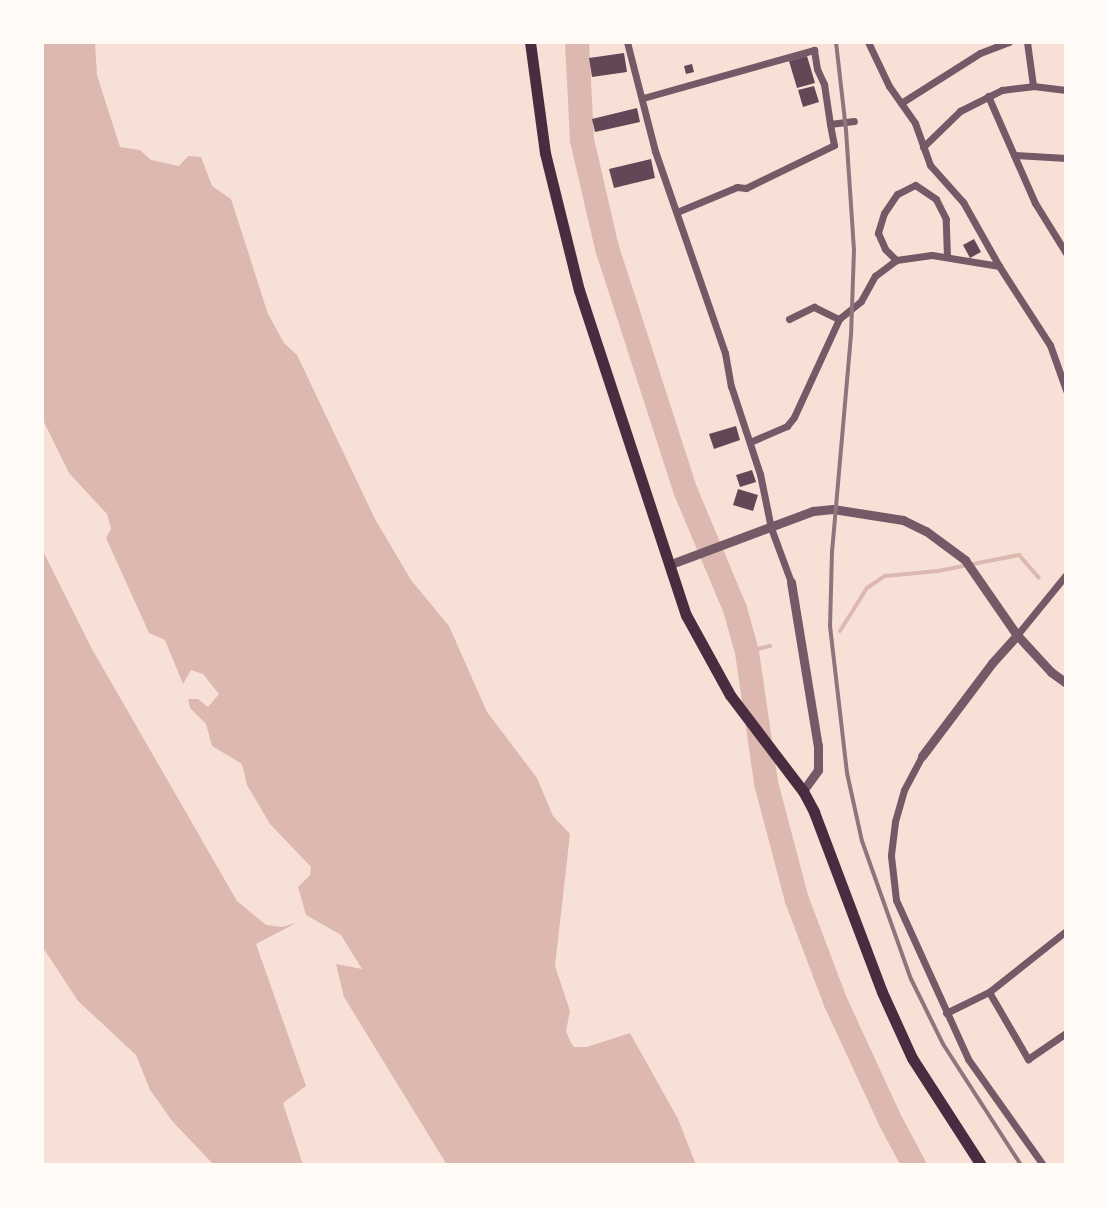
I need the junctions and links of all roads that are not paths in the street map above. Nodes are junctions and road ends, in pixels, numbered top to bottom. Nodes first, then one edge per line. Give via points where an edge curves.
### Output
1 (530, 42) edge
2 (627, 42) edge
3 (868, 42) edge
4 (1009, 42) edge
5 (1027, 42) edge
6 (814, 46) edge
7 (1033, 86) junction
8 (1066, 90) edge
9 (988, 96) junction
10 (643, 98) junction
11 (901, 103) junction
12 (854, 121) dead end
13 (830, 124) junction
14 (923, 147) junction
15 (1014, 155) junction
16 (1066, 158) edge
17 (677, 212) junction
18 (1066, 253) edge
19 (947, 257) junction
20 (896, 260) junction
21 (999, 266) junction
22 (789, 319) dead end
23 (839, 319) junction
24 (1066, 390) edge
25 (750, 442) junction
26 (671, 564) junction
27 (1066, 575) edge
28 (791, 582) joint
29 (1017, 635) junction
30 (1066, 683) edge
31 (922, 756) joint
32 (803, 791) junction
33 (1066, 931) edge
34 (989, 992) junction
35 (946, 1013) junction
36 (1066, 1033) edge
37 (981, 1165) edge
38 (1043, 1165) edge

1 - 26 main road via 545,153 579,290
2 - 10 street
3 - 11 street
4 - 11 street via 980,53
5 - 7 street
6 - 10 street
6 - 13 street
7 - 8 street
7 - 9 street
9 - 14 street via 960,111
9 - 15 street
10 - 17 street
11 - 14 street
12 - 13 street
13 - 17 street via 834,145 746,188
14 - 21 street via 930,165 963,202
15 - 16 street
15 - 18 street
17 - 25 street
19 - 20 street
19 - 20 street via 943,210 915,185 897,194 878,233
19 - 21 street
20 - 23 street
21 - 24 street via 1050,345
22 - 23 street via 814,307
23 - 25 street via 794,417 787,426
25 - 28 street via 771,528
26 - 29 street via 801,515 833,509 903,520 965,560
26 - 32 main road via 697,641
27 - 29 street
28 - 32 street via 818,746 818,770
29 - 30 street
29 - 31 street
31 - 35 street via 904,790 891,856 896,900
32 - 37 main road via 912,1058
33 - 34 street
34 - 35 street
34 - 36 street via 1028,1059
35 - 38 street via 968,1059

